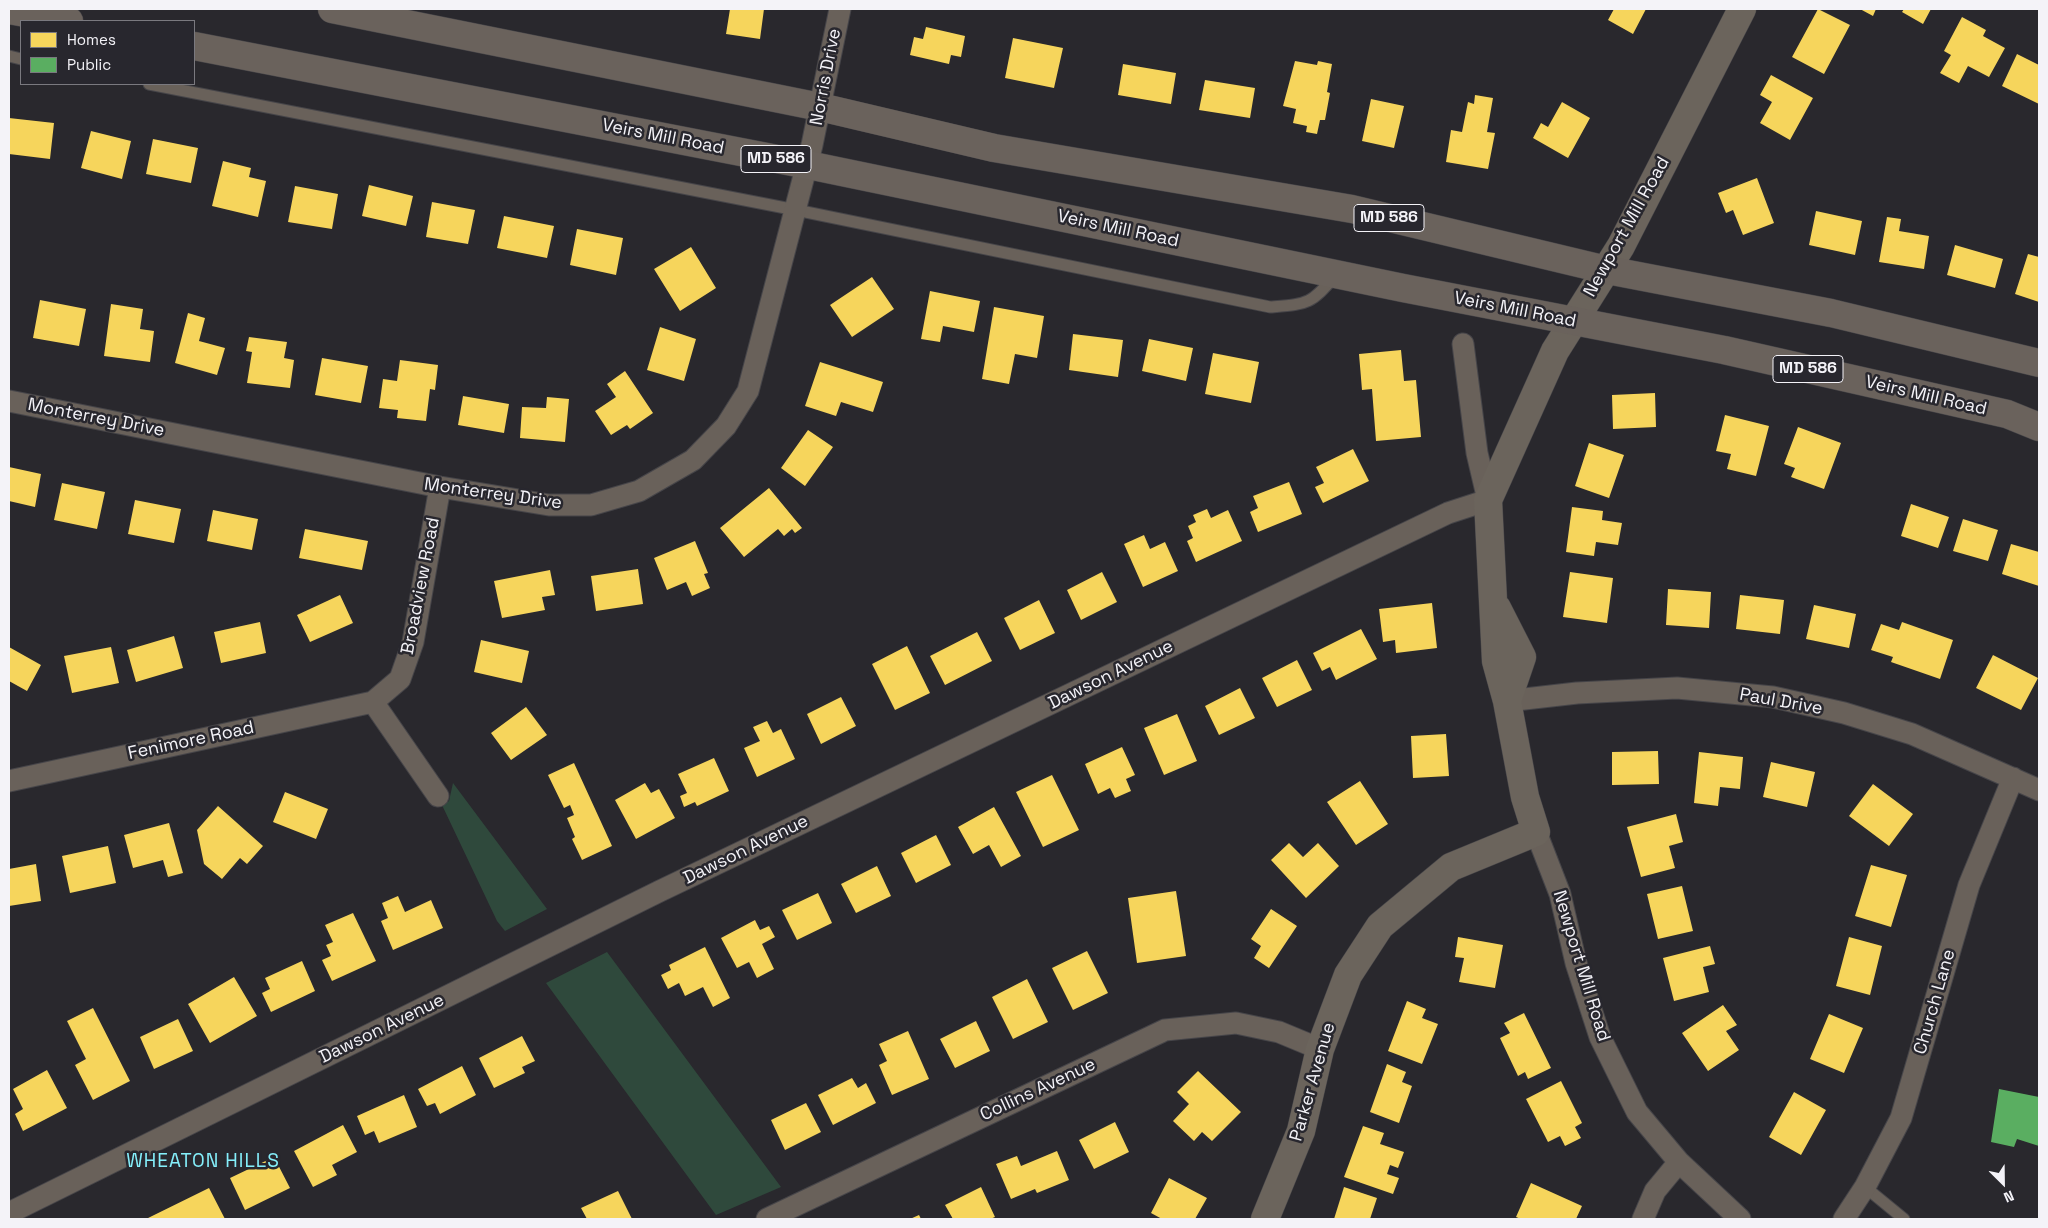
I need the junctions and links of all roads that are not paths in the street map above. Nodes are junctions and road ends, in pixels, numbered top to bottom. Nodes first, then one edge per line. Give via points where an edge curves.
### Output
1 (332, 9) edge
2 (840, 9) edge
3 (1742, 9) edge
4 (9, 10) edge
5 (64, 20) edge
6 (195, 46) edge
7 (154, 85) edge
8 (820, 107) junction
9 (810, 155) junction
10 (796, 210) junction
11 (1607, 270) junction
12 (1337, 274) junction
13 (1574, 321) junction
14 (1463, 344) dead end
15 (2039, 363) edge
16 (9, 401) edge
17 (2039, 427) edge
18 (440, 487) junction
19 (1488, 500) junction
20 (1507, 701) junction
21 (373, 702) junction
22 (2013, 778) junction
23 (9, 781) edge
24 (2039, 790) edge
25 (438, 796) dead end
26 (1536, 832) junction
27 (1320, 1049) junction
28 (1679, 1162) junction
29 (1865, 1187) junction
30 (9, 1213) edge
31 (767, 1219) edge
32 (1265, 1219) edge
33 (1644, 1219) edge
34 (1740, 1219) edge
35 (1844, 1219) edge
36 (1904, 1219) edge

1 - 8 main road, MD 586
2 - 8 street, Norris Drive
3 - 11 street, Newport Mill Road
4 - 5 main road
6 - 9 main road, Veirs Mill Road / MD 586
7 - 10 lane
8 - 9 street, Norris Drive
8 - 11 main road, MD 586 via 994,148 1352,209
9 - 10 street, Monterrey Drive
9 - 12 main road, Veirs Mill Road / MD 586
10 - 12 lane via 1270,307 1302,304 1318,296
10 - 18 street, Monterrey Drive via 748,391 726,426 693,460 639,491 591,505 548,505
11 - 13 street, Newport Mill Road
11 - 15 main road, MD 586 via 1831,313
12 - 13 main road, Veirs Mill Road / MD 586
13 - 17 main road, Veirs Mill Road / MD 586 via 1724,350 1997,412
13 - 19 street, Newport Mill Road via 1556,351
14 - 19 street, Newport Mill Road via 1477,453
16 - 18 street, Monterrey Drive
18 - 21 street, Broadview Road via 413,642 400,679
19 - 20 street, Newport Mill Road via 1496,661
19 - 30 street, Dawson Avenue via 1440,517 660,891
20 - 22 street, Paul Drive via 1677,688 1773,697 1844,713 1912,734
20 - 26 street, Newport Mill Road via 1525,797
21 - 23 street, Fenimore Road
21 - 25 street
22 - 24 street, Paul Drive
22 - 29 street, Church Lane via 1968,886 1901,1118
26 - 27 street, Parker Avenue via 1451,867 1380,926 1348,975
26 - 28 street, Newport Mill Road via 1560,894 1576,963 1600,1037 1637,1112
27 - 31 street, Collins Avenue via 1279,1032 1236,1023 1165,1030
27 - 32 street, Parker Avenue via 1301,1131
28 - 33 street via 1655,1191
28 - 34 street, Newport Mill Road
29 - 35 street, Church Lane
29 - 36 lane

